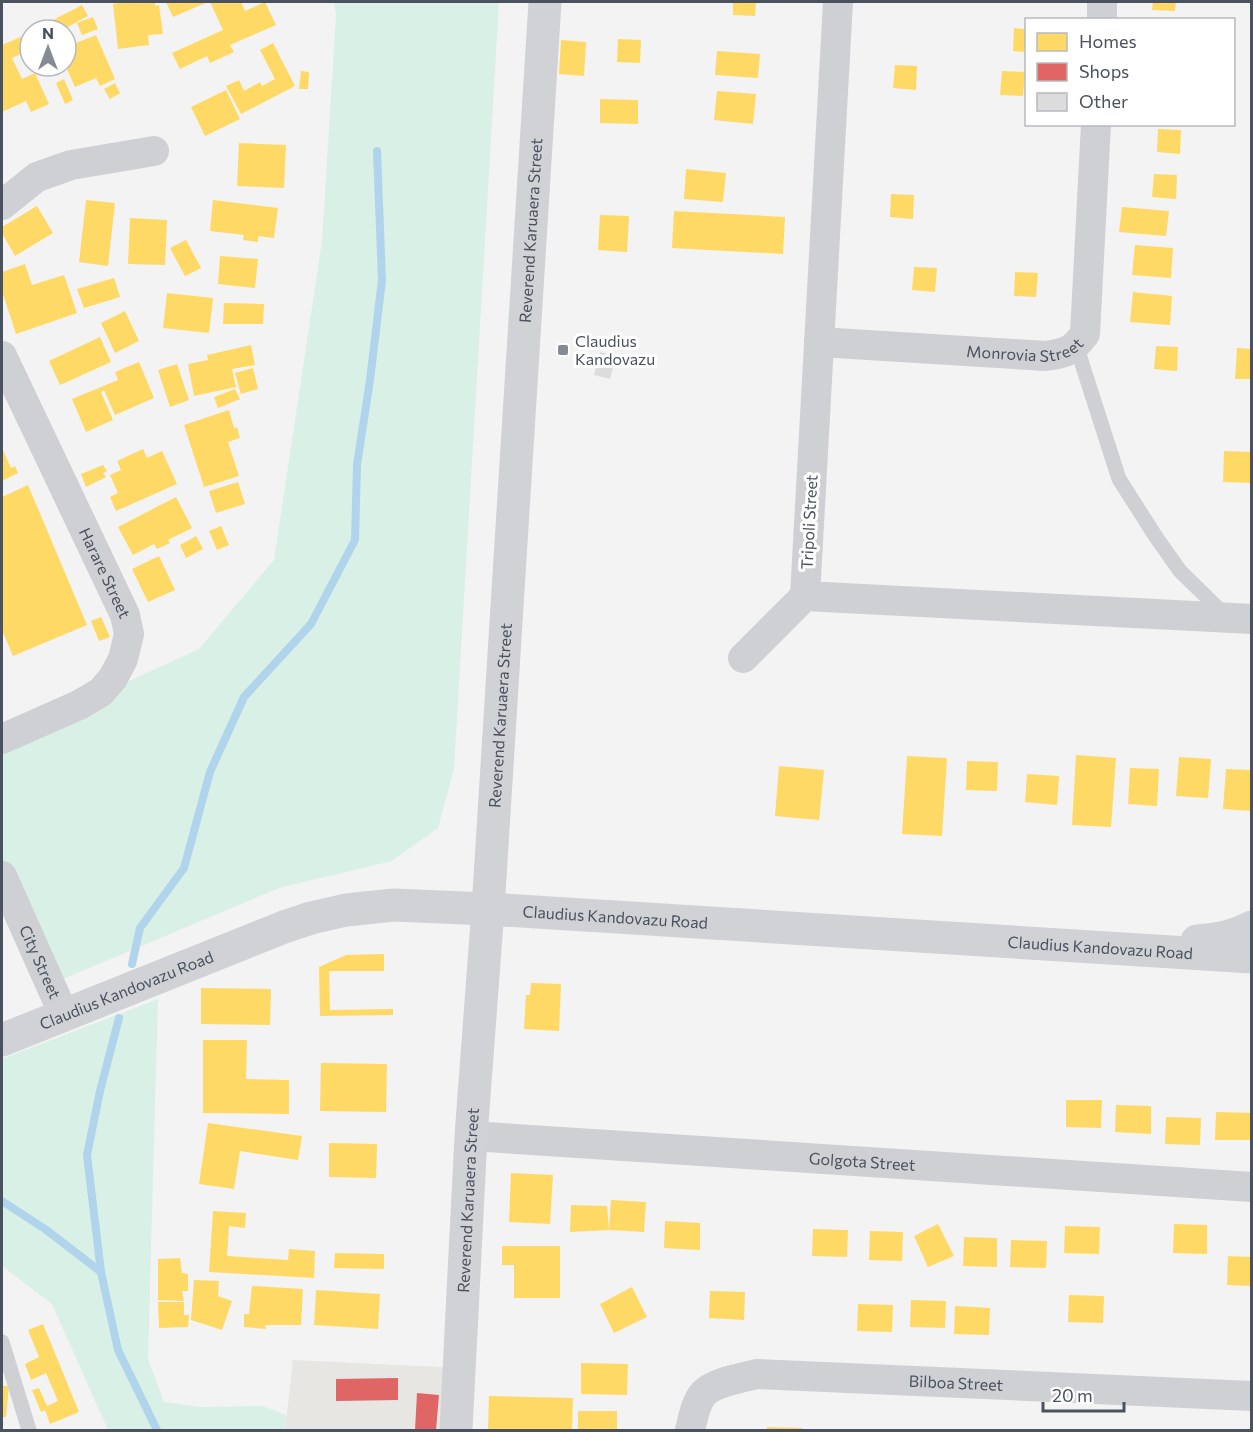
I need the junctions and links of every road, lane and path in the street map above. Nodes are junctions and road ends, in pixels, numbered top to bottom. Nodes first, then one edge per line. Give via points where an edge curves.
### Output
1 (544, 2) edge
2 (838, 2) edge
3 (1102, 2) edge
4 (1102, 18) edge
5 (1096, 126) edge
6 (154, 151) dead end
7 (2, 205) edge
8 (819, 342) junction
9 (1076, 345) junction
10 (2, 356) edge
11 (805, 596) junction
12 (1240, 619) edge
13 (742, 658) dead end
14 (2, 739) edge
15 (2, 876) edge
16 (488, 909) junction
17 (1251, 927) edge
18 (1030, 944) junction
19 (1251, 957) edge
20 (64, 1016) junction
21 (2, 1040) edge
22 (471, 1136) junction
23 (1251, 1187) edge
24 (2, 1342) edge
25 (1251, 1396) edge
26 (29, 1431) edge
27 (456, 1431) edge
28 (690, 1431) edge

1 - 16 street, Reverend Karuaera Street
2 - 8 street, Tripoli Street
3 - 4 street
5 - 9 street, Monrovia Street via 1085,334
6 - 7 street via 71,165 37,177
8 - 9 street, Monrovia Street via 1046,356 1063,354
8 - 11 street, Tripoli Street
9 - 12 lane via 1119,479 1180,571
10 - 14 street, Harare Street via 125,615 129,634 123,659 100,692 80,705
11 - 12 street
11 - 13 street
15 - 20 street, City Street
16 - 18 street, Claudius Kandovazu Road
16 - 20 street, Claudius Kandovazu Road via 394,905 311,918
16 - 22 street, Reverend Karuaera Street
17 - 18 street via 1216,940
18 - 19 street, Claudius Kandovazu Road
20 - 21 street, Claudius Kandovazu Road
22 - 23 street, Golgota Street
22 - 27 street, Reverend Karuaera Street
24 - 26 lane
25 - 28 street, Bilboa Street via 758,1374 724,1382 704,1394

